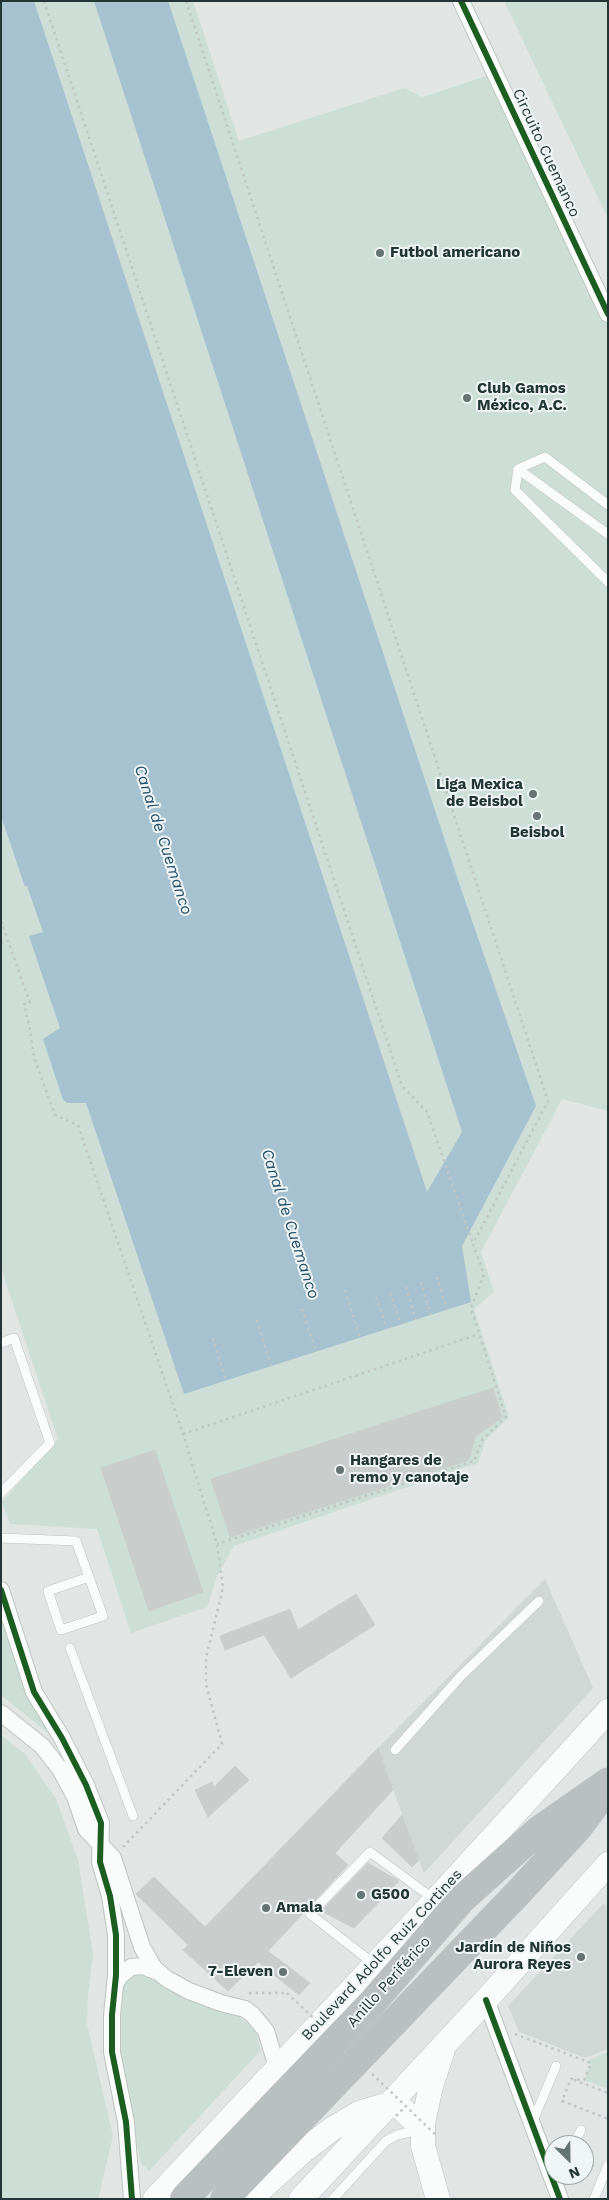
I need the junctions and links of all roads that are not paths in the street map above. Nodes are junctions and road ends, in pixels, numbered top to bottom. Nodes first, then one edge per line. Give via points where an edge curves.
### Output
1 (461, 1) edge
2 (608, 314) edge
3 (518, 469) junction
4 (608, 505) edge
5 (608, 534) edge
6 (608, 582) edge
7 (1, 1343) edge
8 (1, 1493) edge
9 (1, 1538) edge
10 (89, 1577) junction
11 (1, 1590) edge
12 (538, 1601) dead end
13 (70, 1648) dead end
14 (608, 1711) edge
15 (1, 1713) edge
16 (396, 1750) dead end
17 (608, 1782) edge
18 (133, 1816) dead end
19 (101, 1846) junction
20 (608, 1864) edge
21 (436, 1900) junction
22 (374, 1964) junction
23 (160, 1974) junction
24 (115, 1984) junction
25 (486, 2000) junction
26 (445, 2045) junction
27 (556, 2066) dead end
28 (277, 2067) junction
29 (397, 2108) junction
30 (532, 2124) junction
31 (423, 2129) junction
32 (581, 2130) dead end
33 (578, 2135) edge
34 (608, 2165) edge
35 (557, 2186) edge
36 (132, 2199) edge
37 (155, 2199) edge
38 (184, 2199) edge
39 (224, 2199) edge
40 (250, 2199) edge
41 (301, 2199) edge
42 (333, 2199) edge
43 (438, 2199) edge
44 (594, 2199) edge

1 - 2 street, Circuito Cuemanco
3 - 4 lane via 545,457
3 - 5 lane
3 - 6 lane via 515,490
7 - 8 lane via 14,1338 50,1443
9 - 10 lane via 76,1541
10 - 10 lane via 103,1616 61,1630 48,1591
11 - 19 street via 34,1692 62,1738 101,1823
12 - 16 lane via 461,1676
13 - 18 lane
14 - 21 main road, Boulevard Adolfo Ruiz Cortines
15 - 19 street via 42,1746 60,1769 75,1797 86,1829
17 - 38 highway, Anillo Periférico, bridge via 538,1831 462,1899 372,2003
17 - 39 highway, Anillo Periférico, bridge via 602,1796 577,1829
19 - 23 street via 113,1858 142,1946
19 - 24 street via 100,1862 116,1934
20 - 25 main road
21 - 22 main road, Boulevard Adolfo Ruiz Cortines
21 - 22 lane via 370,1852 310,1914
22 - 28 main road, Boulevard Adolfo Ruiz Cortines
23 - 24 street via 149,1967 137,1966 125,1971
23 - 28 street via 189,1991 252,2014 266,2031
24 - 36 street via 112,2052 126,2122
25 - 26 main road
25 - 30 street
26 - 29 main road
26 - 31 main road via 430,2091
27 - 30 lane
28 - 37 main road, Boulevard Adolfo Ruiz Cortines
29 - 31 main road
29 - 40 main road via 359,2113 332,2129
29 - 41 main road
30 - 35 street
31 - 42 lane via 386,2141
31 - 43 main road via 423,2146
32 - 33 lane
34 - 44 lane

